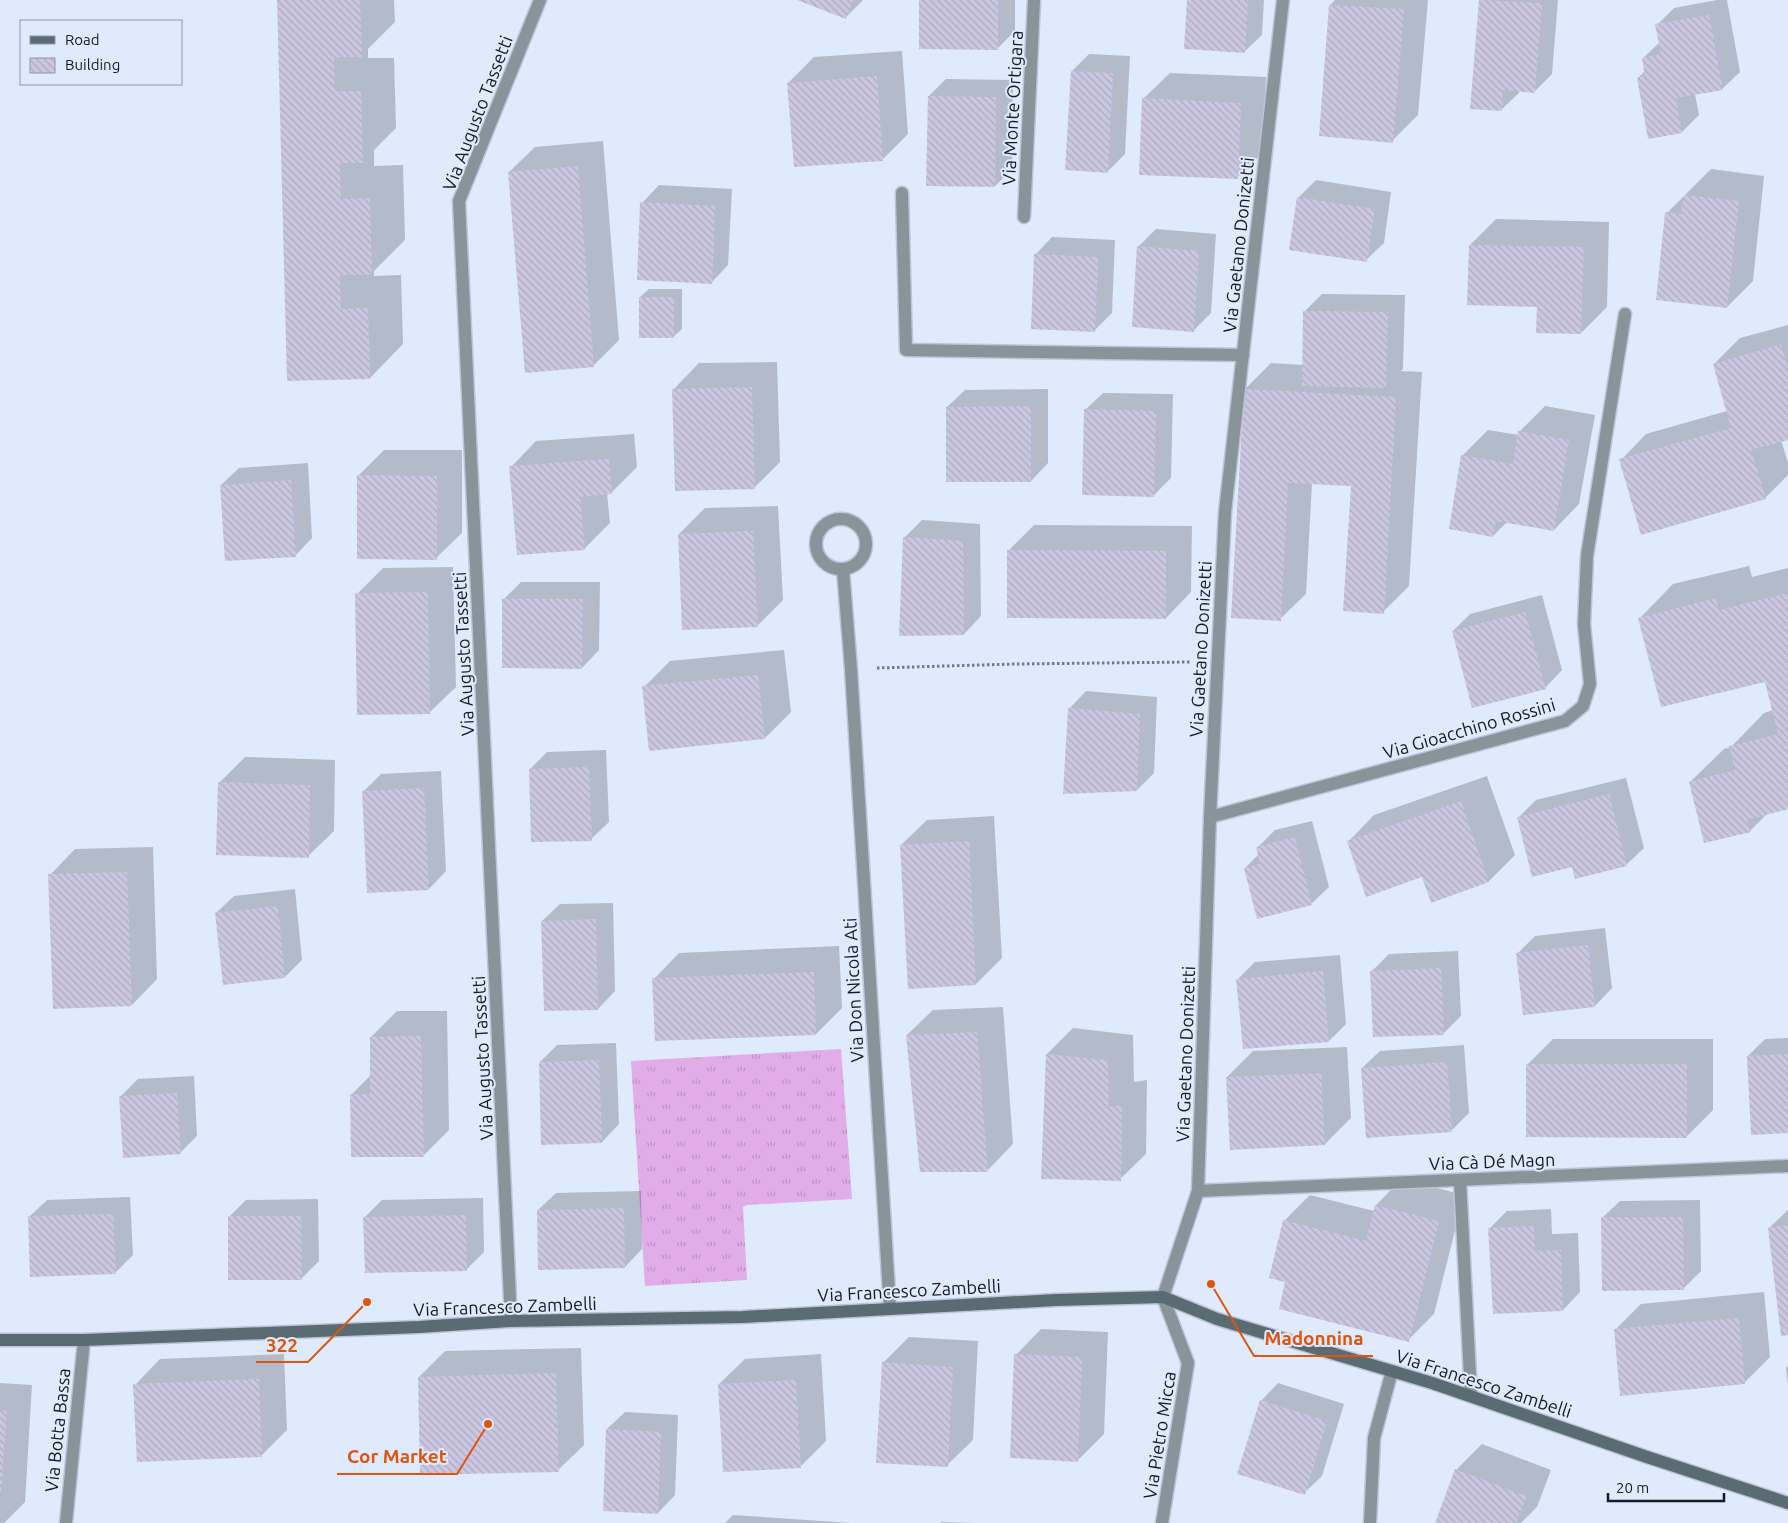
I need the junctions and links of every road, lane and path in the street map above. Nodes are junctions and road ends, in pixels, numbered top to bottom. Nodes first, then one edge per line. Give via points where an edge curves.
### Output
1 (540, 0) edge
2 (1034, 0) edge
3 (1282, 0) edge
4 (902, 193) dead end
5 (1024, 217) dead end
6 (1626, 314) dead end
7 (1243, 355) junction
8 (843, 570) junction
9 (1217, 662) junction
10 (851, 669) junction
11 (1210, 818) junction
12 (1788, 1166) edge
13 (1460, 1180) junction
14 (1198, 1191) junction
15 (1163, 1297) junction
16 (890, 1309) junction
17 (511, 1321) junction
18 (0, 1340) edge
19 (84, 1340) junction
20 (1392, 1371) junction
21 (1471, 1396) junction
22 (1788, 1503) edge
23 (66, 1523) edge
24 (1162, 1523) edge
25 (1370, 1523) edge

1 - 17 street, Via Augusto Tassetti via 459,201
2 - 5 street, Via Monte Ortigara
3 - 7 street, Via Gaetano Donizetti
4 - 7 street via 906,350
6 - 11 street, Via Gioacchino Rossini via 1587,556 1584,624 1590,684 1583,706 1565,721
7 - 9 street, Via Gaetano Donizetti via 1225,512
8 - 8 street via 858,563 867,540 859,525 844,518 828,522 816,543 817,552 827,565
8 - 10 street, Via Don Nicola Ati
9 - 10 path
9 - 11 street, Via Gaetano Donizetti
10 - 16 street, Via Don Nicola Ati
11 - 14 street, Via Gaetano Donizetti
12 - 13 street, Via Cà Dé Magn
13 - 14 street, Via Cà Dé Magn
13 - 21 street
14 - 15 street, Via Gaetano Donizetti
15 - 16 main road, Via Francesco Zambelli
15 - 20 main road, Via Francesco Zambelli via 1217,1319
15 - 24 street, Via Pietro Micca via 1188,1363
16 - 17 main road, Via Francesco Zambelli via 743,1317
17 - 19 main road, Via Francesco Zambelli
18 - 19 main road, Via Francesco Zambelli
19 - 23 street, Via Botta Bassa
20 - 21 main road, Via Francesco Zambelli
20 - 25 street via 1374,1438
21 - 22 main road, Via Francesco Zambelli

